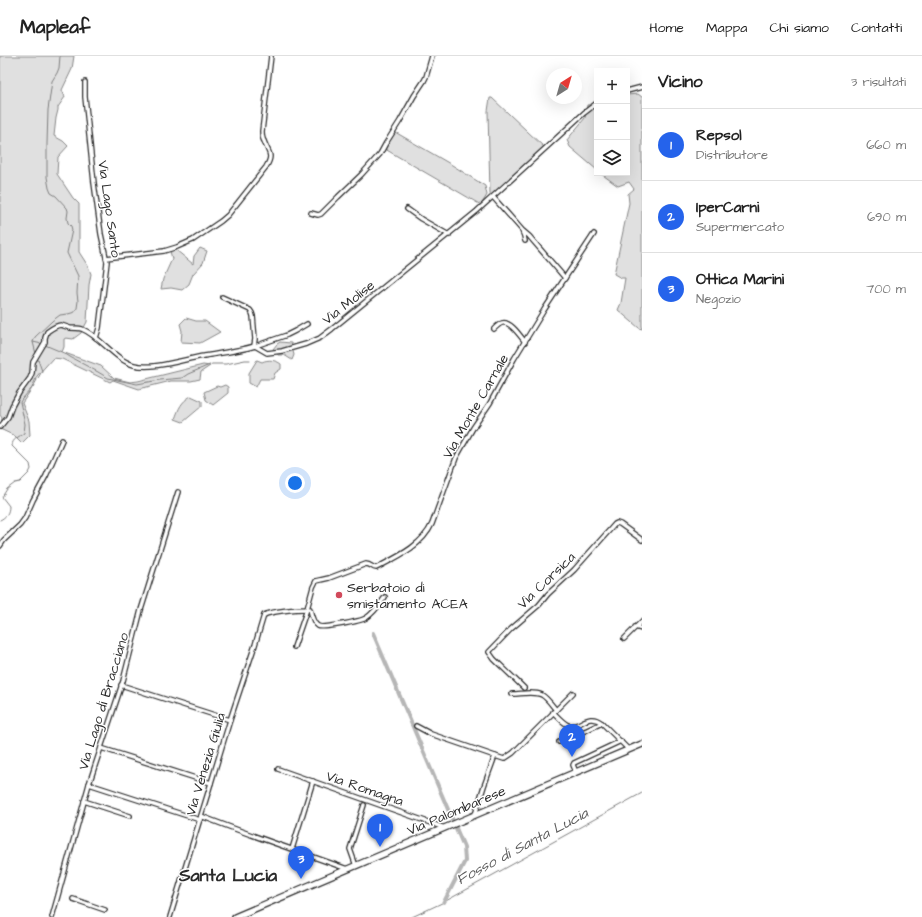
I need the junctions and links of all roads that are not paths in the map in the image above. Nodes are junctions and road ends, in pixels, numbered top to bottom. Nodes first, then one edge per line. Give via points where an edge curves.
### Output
1 (271, 56) edge
2 (432, 56) edge
3 (85, 82) dead end
4 (642, 87) edge
5 (630, 90) edge
6 (596, 104) edge
7 (493, 197) junction
8 (407, 209) dead end
9 (311, 213) dead end
10 (522, 230) junction
11 (594, 234) dead end
12 (449, 235) junction
13 (525, 241) dead end
14 (106, 258) junction
15 (565, 278) junction
16 (222, 297) dead end
17 (307, 324) dead end
18 (494, 329) dead end
19 (96, 338) junction
20 (525, 342) junction
21 (254, 346) junction
22 (0, 427) edge
23 (62, 440) dead end
24 (178, 492) dead end
25 (642, 540) edge
26 (0, 546) edge
27 (385, 597) dead end
28 (308, 609) junction
29 (642, 621) edge
30 (635, 627) junction
31 (642, 629) edge
32 (624, 640) dead end
33 (294, 647) dead end
34 (121, 685) junction
35 (524, 688) dead end
36 (573, 693) dead end
37 (512, 694) dead end
38 (554, 711) junction
39 (230, 720) junction
40 (602, 723) junction
41 (416, 726) dead end
42 (559, 742) dead end
43 (621, 742) junction
44 (642, 744) edge
45 (101, 748) junction
46 (629, 750) junction
47 (495, 756) junction
48 (278, 769) dead end
49 (576, 772) junction
50 (313, 782) junction
51 (211, 783) junction
52 (89, 784) junction
53 (84, 801) junction
54 (364, 805) dead end
55 (130, 816) dead end
56 (474, 816) junction
57 (200, 818) junction
58 (443, 829) junction
59 (292, 849) junction
60 (356, 866) junction
61 (347, 869) junction
62 (72, 899) dead end
63 (105, 910) dead end
64 (245, 915) edge
65 (52, 917) edge
66 (170, 917) edge
67 (235, 917) edge

1 - 14 street via 262,131 270,158 266,167 228,215 187,243 164,251
2 - 9 street via 424,81 378,157 321,214
3 - 14 street, Via Lago Santo via 100,234
4 - 5 street
6 - 7 street, Via Molise
7 - 10 street
7 - 12 street, Via Molise
8 - 12 street
10 - 13 street
10 - 15 street
11 - 15 street, Via Monte Carnale
12 - 21 street, Via Molise via 320,338 282,351 267,353
14 - 19 street, Via Lago Santo
15 - 20 street, Via Monte Carnale
16 - 21 street via 252,313
17 - 21 street via 287,335
18 - 20 street via 508,323
19 - 21 street via 127,362 144,366
19 - 22 street via 80,328 61,325 47,332 45,342 33,362 32,373
20 - 28 street, Via Monte Carnale via 456,458 428,531 412,547 376,568 366,564 317,581 313,585
23 - 26 street via 25,518
24 - 34 street, Via Lago di Bracciano via 141,610
25 - 35 street, Via Corsica via 620,524 615,524 574,570 489,652
27 - 28 street via 371,614 357,622 317,626
28 - 33 street
28 - 39 street, Via Venezia Giulia via 264,614
29 - 30 street
30 - 31 street
30 - 32 street
34 - 39 street
34 - 45 street, Via Lago di Bracciano
36 - 38 street
37 - 38 street via 540,694
38 - 40 street via 569,726 593,718
38 - 47 street via 508,756 503,759
39 - 51 street, Via Venezia Giulia
40 - 42 street
40 - 43 street
41 - 47 street via 431,734
43 - 46 street
43 - 49 street via 574,763
44 - 46 main road, Via Palombarese
45 - 51 street
45 - 52 street, Via Lago di Bracciano
46 - 49 main road, Via Palombarese
47 - 56 street
48 - 50 street, Via Romagna
49 - 56 main road, Via Palombarese
50 - 58 street, Via Romagna
50 - 59 street
51 - 57 street, Via Venezia Giulia
52 - 53 street, Via Lago di Bracciano
52 - 57 street
53 - 55 street
53 - 65 street, Via Lago di Bracciano
54 - 60 street via 350,849
56 - 58 main road, Via Palombarese
57 - 59 street
57 - 66 street, Via Venezia Giulia
58 - 60 main road, Via Palombarese
59 - 61 street
60 - 61 main road, Via Palombarese
61 - 64 main road, Via Palombarese
62 - 63 street
64 - 67 main road, Via Palombarese

